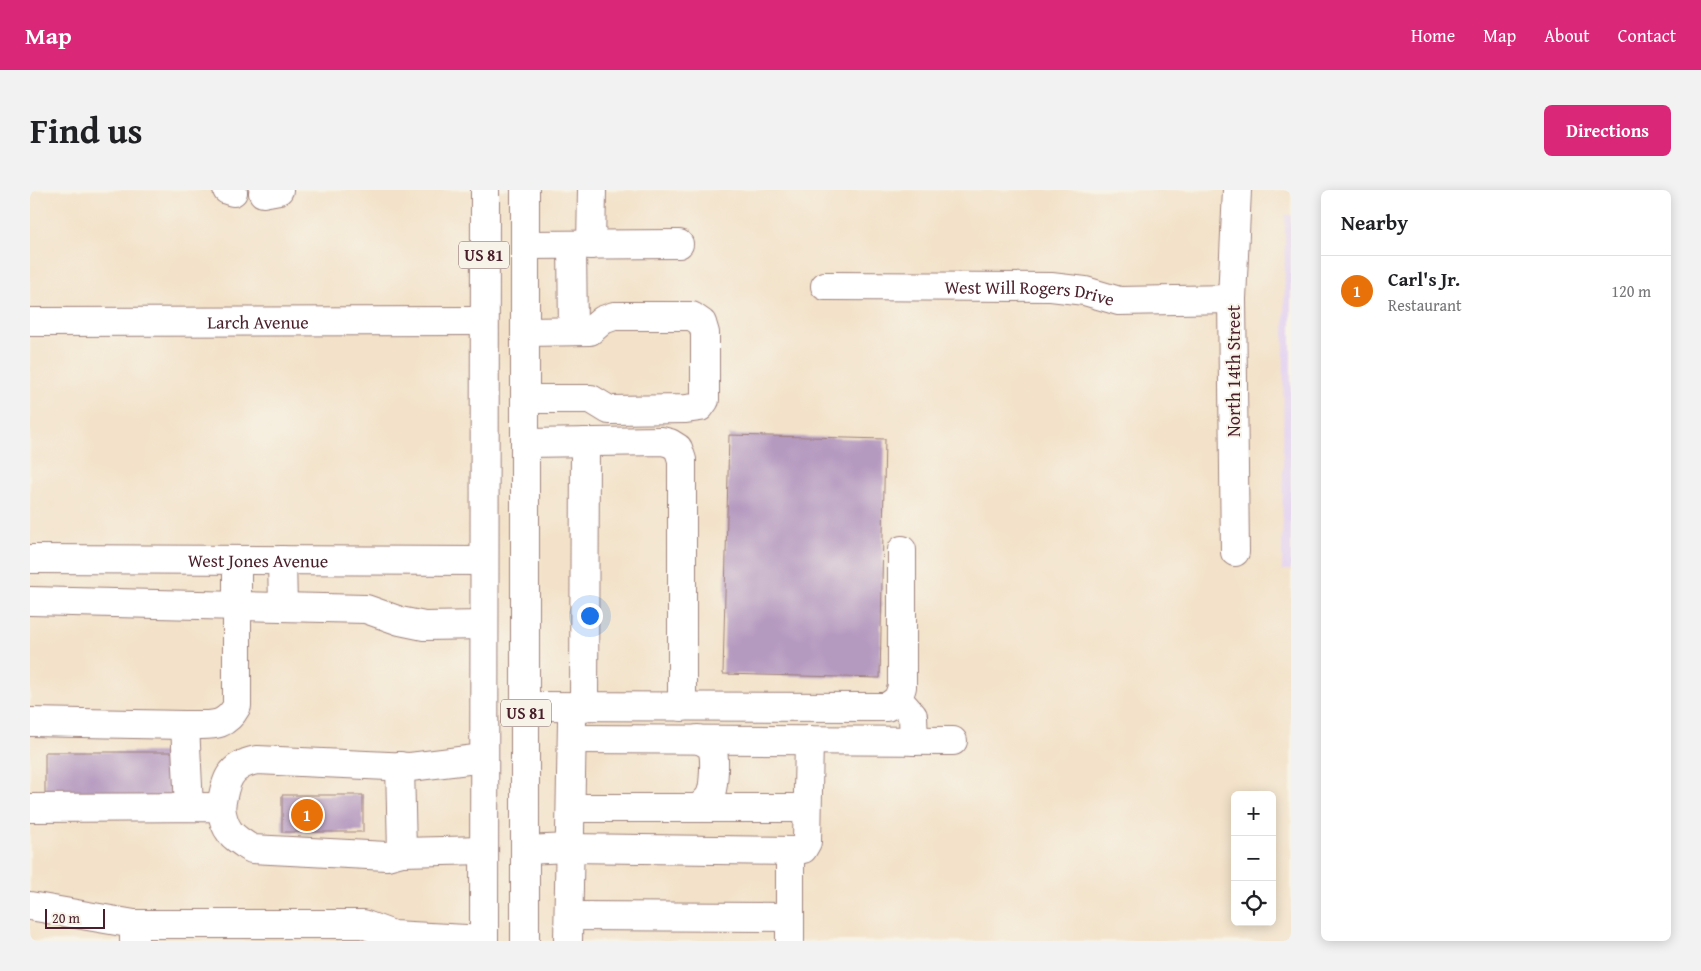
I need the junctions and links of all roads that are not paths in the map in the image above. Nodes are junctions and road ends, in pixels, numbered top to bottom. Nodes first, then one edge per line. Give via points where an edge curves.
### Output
1 (484, 190) edge
2 (525, 190) edge
3 (592, 190) edge
4 (1237, 190) edge
5 (679, 244) dead end
6 (525, 245) junction
7 (582, 245) junction
8 (825, 286) dead end
9 (1232, 299) junction
10 (484, 321) junction
11 (30, 322) edge
12 (526, 332) junction
13 (573, 332) junction
14 (526, 399) junction
15 (573, 399) junction
16 (579, 442) junction
17 (526, 443) junction
18 (484, 494) junction
19 (526, 494) junction
20 (902, 550) dead end
21 (1235, 552) dead end
22 (30, 559) edge
23 (130, 559) junction
24 (237, 560) junction
25 (282, 560) junction
26 (484, 561) junction
27 (30, 601) edge
28 (131, 604) junction
29 (238, 606) junction
30 (283, 607) junction
31 (484, 624) junction
32 (898, 699) junction
33 (526, 706) junction
34 (578, 707) junction
35 (682, 707) junction
36 (30, 722) edge
37 (185, 725) junction
38 (573, 738) junction
39 (698, 738) junction
40 (727, 739) junction
41 (808, 740) junction
42 (914, 740) junction
43 (953, 740) dead end
44 (484, 758) junction
45 (400, 766) junction
46 (189, 807) junction
47 (220, 807) junction
48 (30, 808) edge
49 (571, 808) junction
50 (698, 808) junction
51 (727, 808) junction
52 (808, 808) junction
53 (569, 848) junction
54 (484, 850) junction
55 (526, 850) junction
56 (402, 852) junction
57 (790, 852) junction
58 (30, 906) edge
59 (569, 928) edge
60 (790, 929) edge
61 (134, 933) edge
62 (393, 938) edge
63 (484, 941) edge
64 (525, 941) edge

1 - 10 street, US 81
2 - 6 street, US 81
3 - 7 street
4 - 9 street, North 14th Street
5 - 7 street
6 - 7 street
6 - 12 street, US 81
7 - 13 street
8 - 9 street, West Will Rogers Drive via 1051,287 1085,291 1119,301
9 - 21 street, North 14th Street
10 - 11 street, Larch Avenue
10 - 18 street, US 81
12 - 13 street
12 - 14 street, US 81
13 - 15 street via 590,332 609,316 692,316 702,323 705,333 705,400 700,407 686,409 609,410 591,399
14 - 15 street
14 - 17 street, US 81
15 - 16 street
16 - 17 street
16 - 34 street
16 - 35 street via 662,442 678,448 682,460
17 - 19 street, US 81
18 - 19 street
18 - 26 street, US 81
19 - 33 street, US 81
20 - 32 street via 902,687
22 - 23 street, West Jones Avenue
23 - 24 street, West Jones Avenue
23 - 28 street
24 - 25 street, West Jones Avenue
24 - 29 street
25 - 26 street, West Jones Avenue
25 - 30 street
26 - 31 street, US 81
27 - 28 street
28 - 29 street
29 - 30 street
29 - 37 street via 237,706 232,716 220,724
30 - 31 street via 366,609 424,626
31 - 44 street, US 81
32 - 35 street via 887,707
32 - 42 street via 913,716
33 - 34 street
33 - 55 street, US 81
34 - 35 street
34 - 38 street
36 - 37 street
37 - 46 street
38 - 39 street
38 - 49 street
39 - 40 street
39 - 50 street via 713,752 713,764 711,794
40 - 41 street
40 - 51 street
41 - 42 street
41 - 52 street
42 - 43 street
44 - 45 street
44 - 54 street, US 81
45 - 47 street via 245,762 224,785
45 - 56 street
46 - 47 street
46 - 48 street
47 - 56 street via 222,820 234,838 252,849 387,856
49 - 50 street
49 - 53 street
50 - 51 street
51 - 52 street
52 - 57 street via 807,842 803,849
53 - 55 street
53 - 57 street
53 - 59 street
54 - 55 street
54 - 56 street
54 - 63 street, US 81
55 - 64 street, US 81
57 - 60 street
58 - 61 street
59 - 60 street
61 - 62 street via 363,924
62 - 63 street

